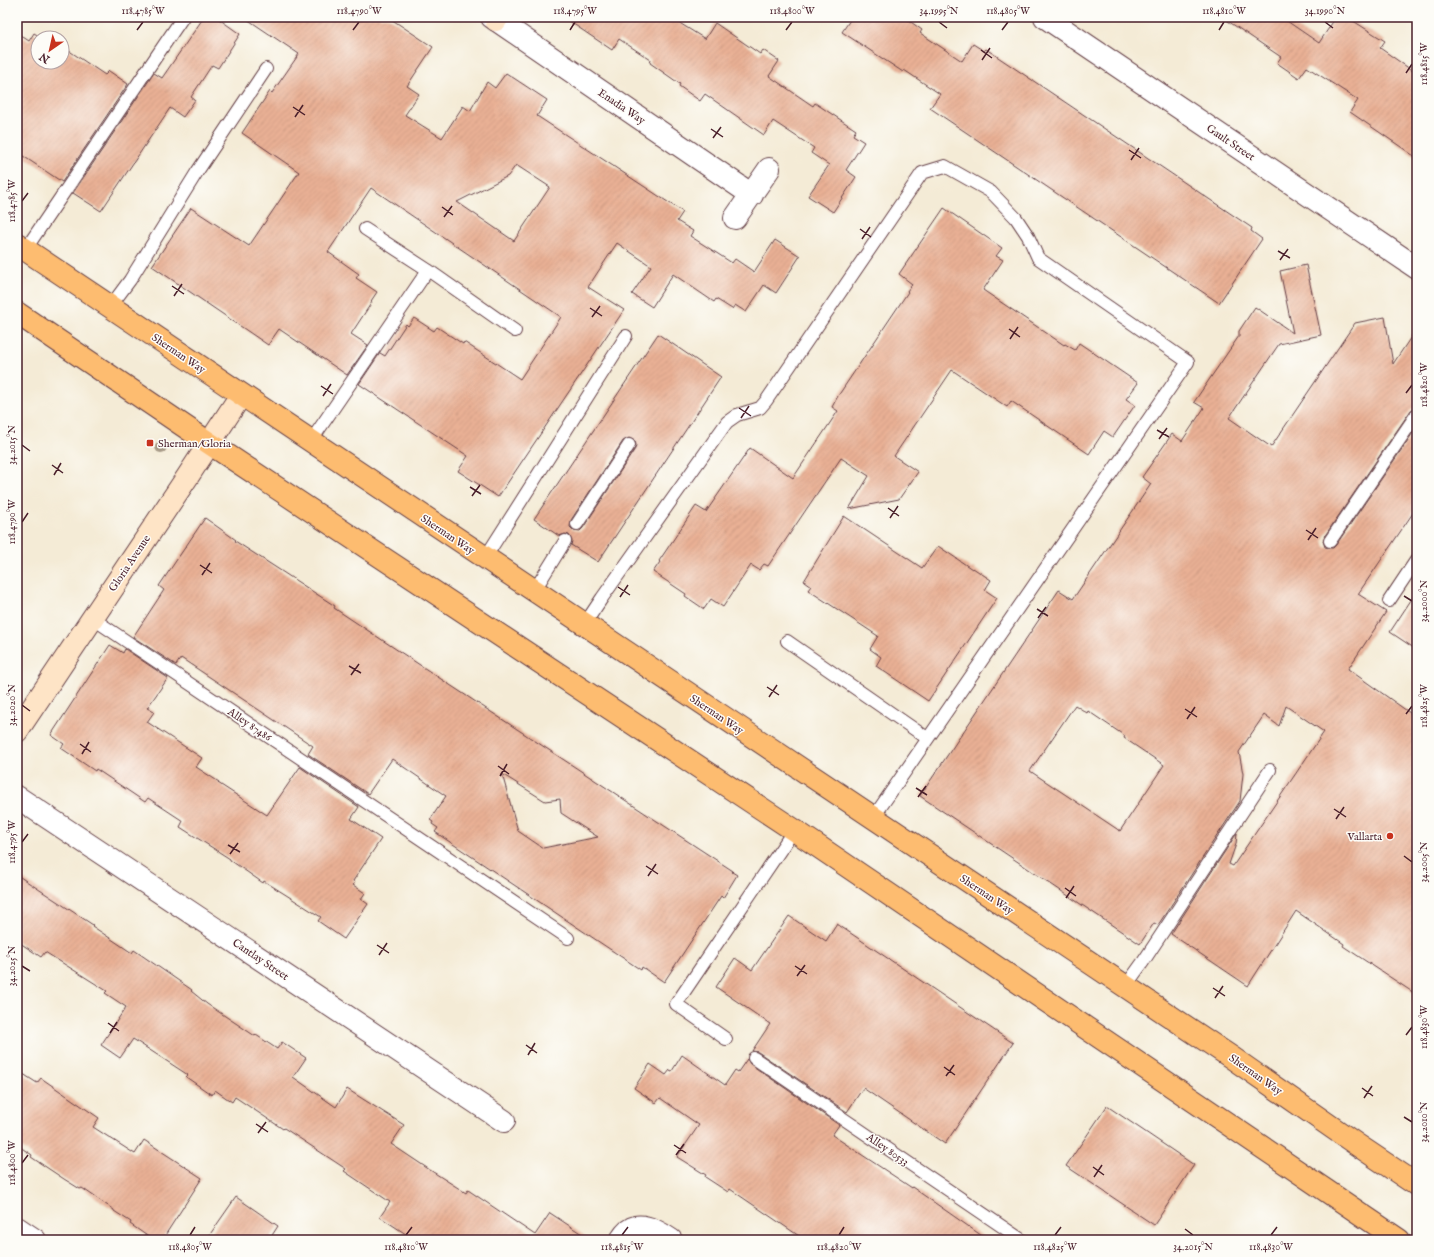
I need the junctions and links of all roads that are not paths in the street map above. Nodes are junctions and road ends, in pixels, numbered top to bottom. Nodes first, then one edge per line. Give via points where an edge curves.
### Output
1 (183, 17) edge
2 (1045, 17) edge
3 (495, 18) edge
4 (266, 69) dead end
5 (769, 169) dead end
6 (752, 195) junction
7 (735, 218) dead end
8 (364, 229) dead end
9 (21, 247) edge
10 (1417, 268) edge
11 (428, 270) junction
12 (110, 307) junction
13 (17, 313) edge
14 (515, 330) dead end
15 (626, 336) dead end
16 (241, 394) junction
17 (1417, 414) edge
18 (311, 442) junction
19 (209, 443) junction
20 (629, 445) dead end
21 (577, 524) dead end
22 (566, 541) dead end
23 (1330, 541) dead end
24 (485, 558) junction
25 (1417, 559) edge
26 (534, 591) junction
27 (1389, 601) dead end
28 (92, 618) junction
29 (584, 625) junction
30 (787, 641) dead end
31 (17, 731) edge
32 (927, 738) junction
33 (1270, 770) dead end
34 (17, 797) edge
35 (873, 818) junction
36 (794, 830) junction
37 (568, 938) dead end
38 (1125, 987) junction
39 (726, 1038) dead end
40 (754, 1058) dead end
41 (504, 1121) dead end
42 (1417, 1184) edge
43 (17, 1228) edge
44 (628, 1233) edge
45 (35, 1240) edge
46 (671, 1240) edge
47 (1022, 1240) edge
48 (1399, 1240) edge

1 - 9 lane
2 - 10 street, Gault Street
3 - 6 street, Enadia Way
4 - 12 lane
5 - 6 street
6 - 7 street
8 - 11 lane
9 - 12 main road, Sherman Way
11 - 14 lane
11 - 18 lane
12 - 16 main road, Sherman Way
13 - 19 main road
15 - 24 lane
16 - 18 main road, Sherman Way
16 - 19 street, Gloria Avenue
17 - 23 lane
18 - 24 main road, Sherman Way
19 - 28 street, Gloria Avenue
19 - 36 main road
20 - 21 lane
22 - 26 lane
24 - 26 main road, Sherman Way
25 - 27 lane
26 - 29 main road, Sherman Way
28 - 31 street, Gloria Avenue
28 - 37 lane, Alley 87486
29 - 32 lane via 728,422 737,415 760,408 766,401 922,173 945,166 991,192 1016,218 1038,258 1188,362
29 - 35 main road, Sherman Way
30 - 32 lane
32 - 35 lane
33 - 38 lane
34 - 41 street, Cantlay Street
35 - 38 main road, Sherman Way
36 - 39 lane via 676,1004
36 - 48 main road
38 - 42 main road, Sherman Way
40 - 47 lane, Alley 80533
43 - 45 street
44 - 46 street via 650,1229

